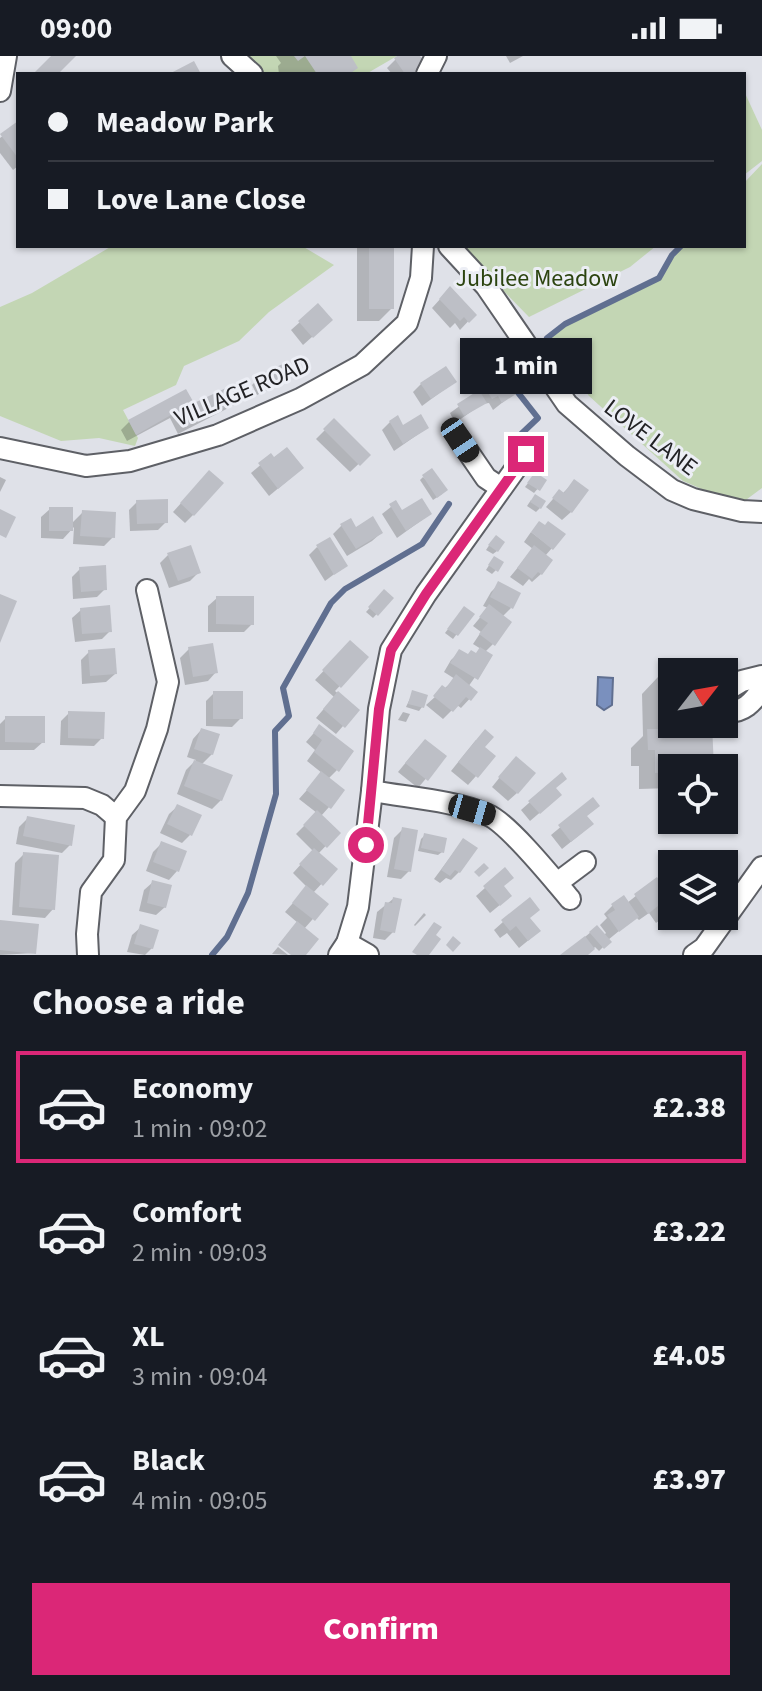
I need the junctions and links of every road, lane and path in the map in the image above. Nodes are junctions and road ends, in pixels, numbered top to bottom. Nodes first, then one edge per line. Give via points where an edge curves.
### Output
1 (6, 56) edge
2 (232, 56) edge
3 (250, 72) edge
4 (0, 91) edge
5 (423, 248) edge
6 (451, 248) edge
7 (460, 440) dead end
8 (0, 448) edge
9 (526, 454) dead end
10 (501, 488) junction
11 (762, 512) edge
12 (147, 590) dead end
13 (762, 676) edge
14 (738, 683) edge
15 (762, 689) edge
16 (738, 712) edge
17 (372, 791) junction
18 (0, 796) edge
19 (116, 817) junction
20 (585, 862) dead end
21 (762, 867) edge
22 (343, 949) edge
23 (88, 955) edge
24 (368, 955) edge
25 (694, 955) edge

1 - 4 street
2 - 3 street
5 - 8 street, VILLAGE ROAD via 421,278 407,323 362,365 300,399 218,435 130,461 86,466
6 - 11 street, LOVE LANE via 486,286 567,404 627,456 693,499
7 - 10 street via 486,478
9 - 10 street
10 - 17 street via 391,650 379,709
12 - 19 street via 168,682 135,791
13 - 14 street
15 - 16 street
17 - 20 street via 491,816 563,891
17 - 22 street via 358,907
18 - 19 street via 85,798
19 - 23 street via 114,860 91,892
21 - 25 street
22 - 24 street

